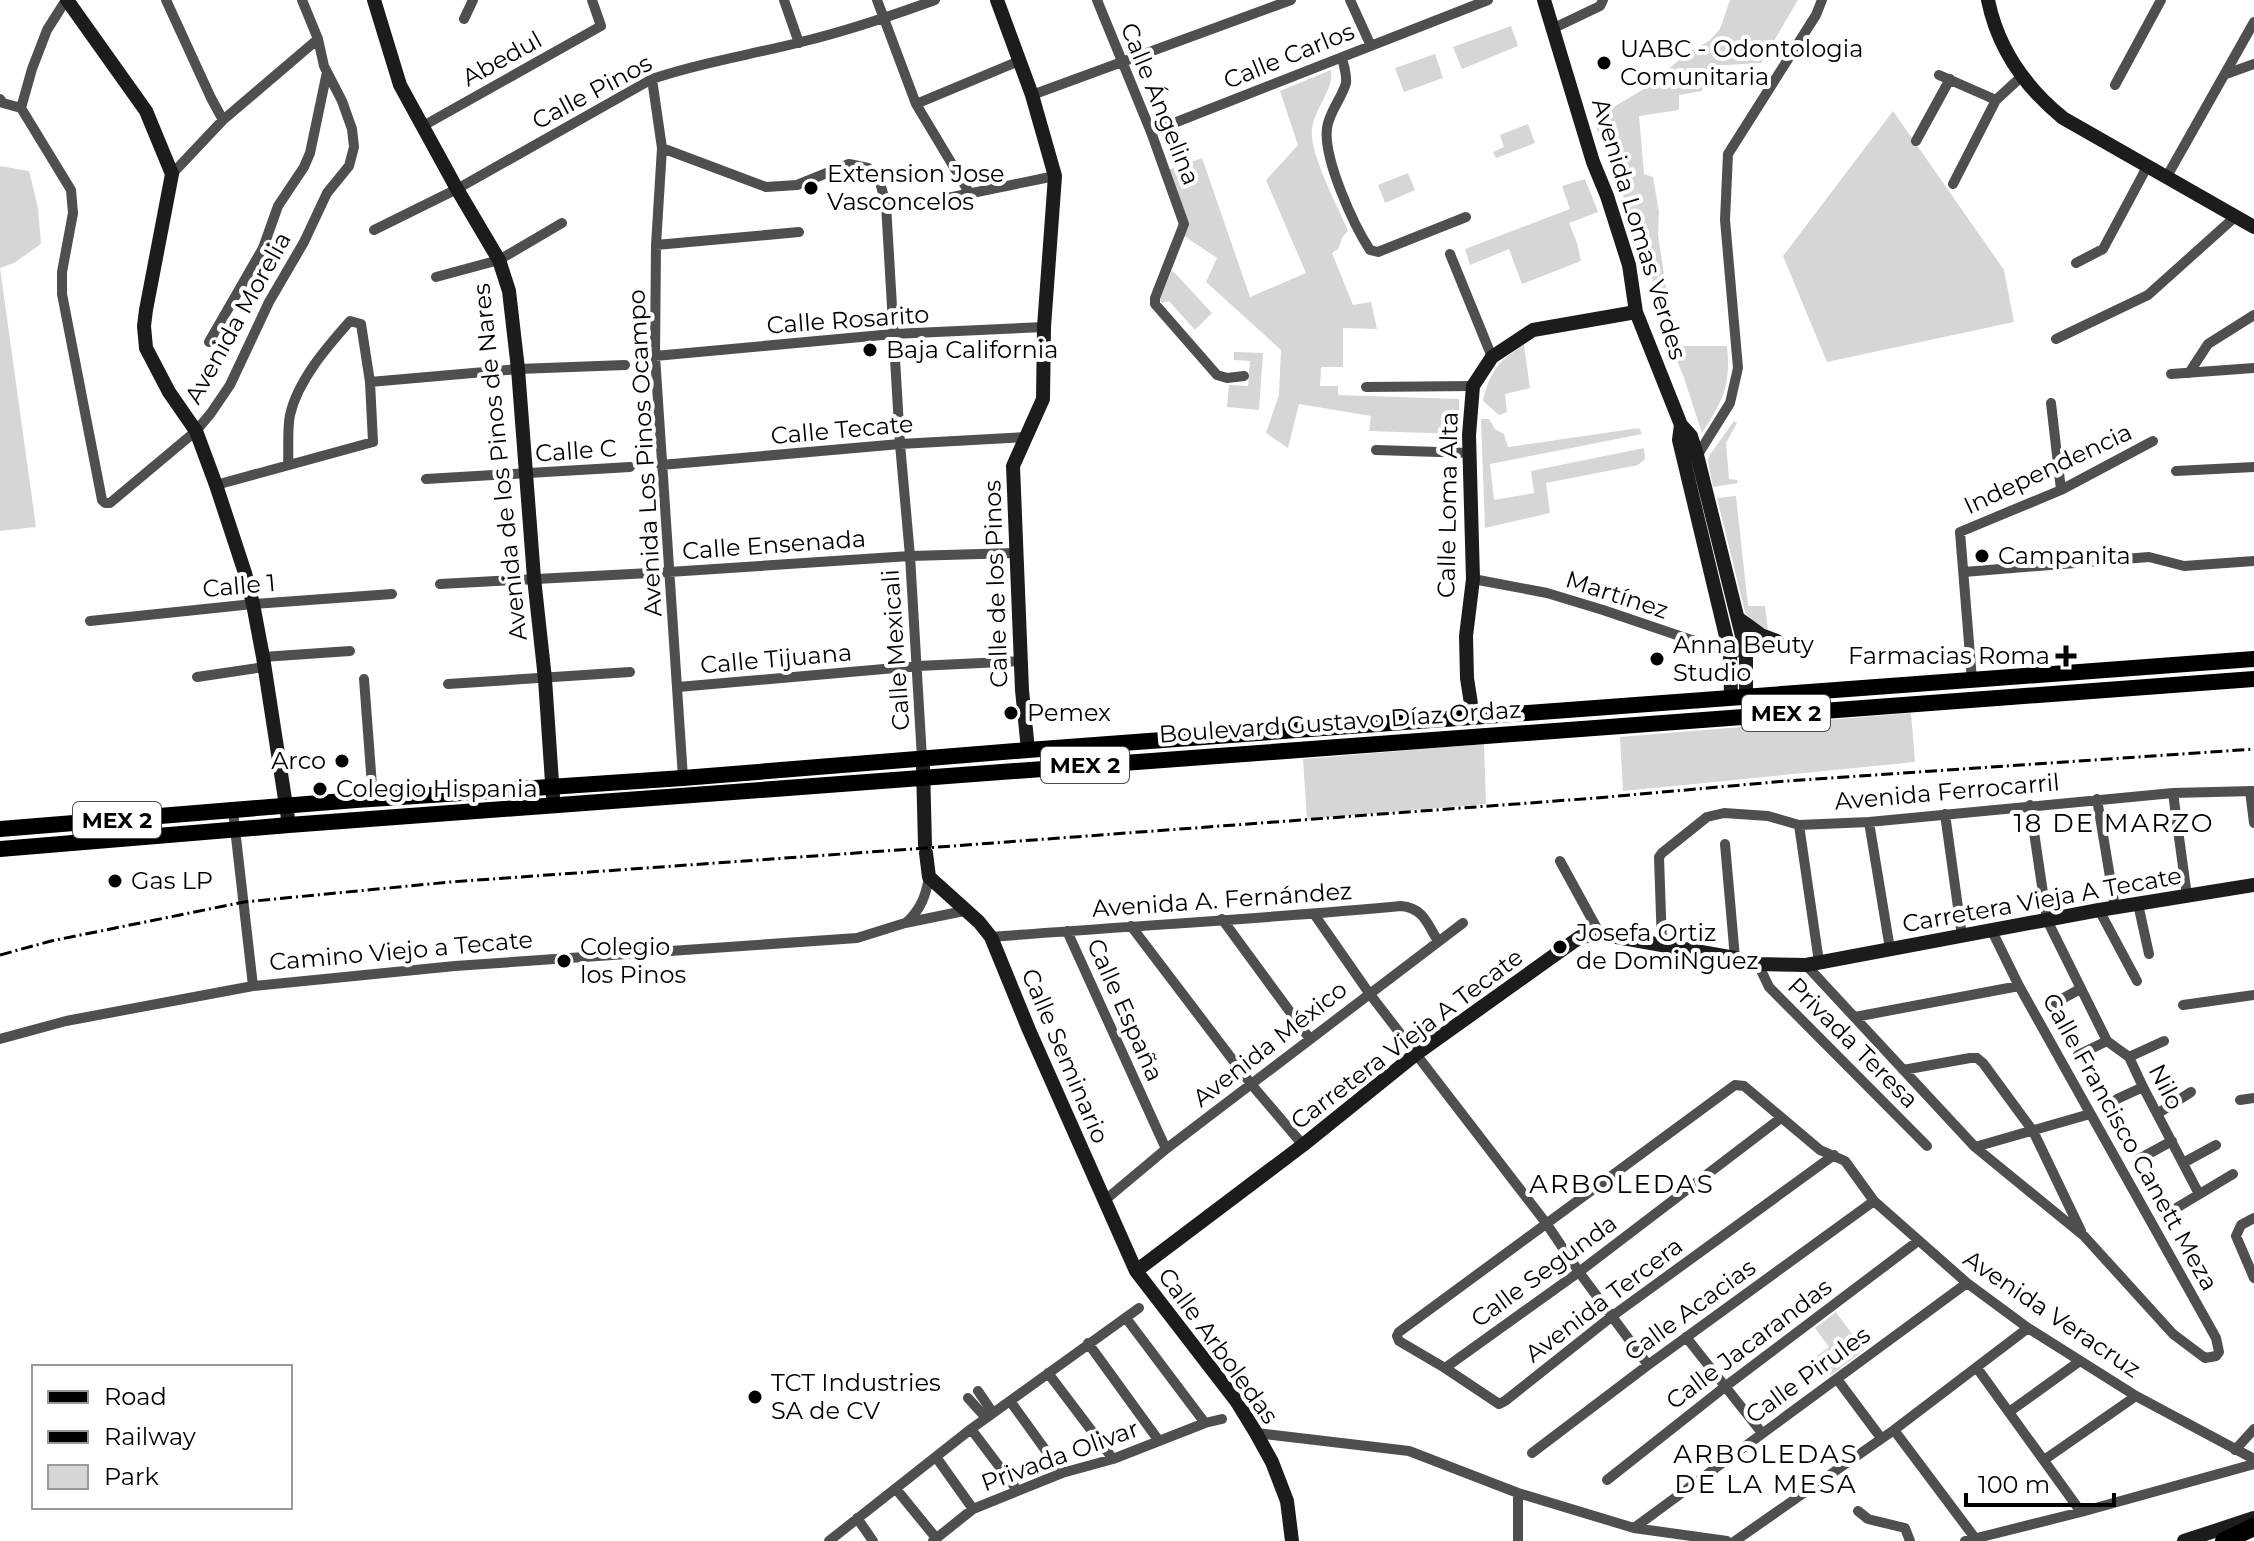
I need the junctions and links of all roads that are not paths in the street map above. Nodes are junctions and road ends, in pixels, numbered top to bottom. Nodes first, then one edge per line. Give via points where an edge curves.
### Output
1 (67, 0) edge
2 (166, 0) edge
3 (302, 0) edge
4 (374, 0) edge
5 (473, 0) edge
6 (592, 0) edge
7 (784, 0) edge
8 (877, 0) edge
9 (935, 0) edge
10 (997, 0) edge
11 (1097, 0) edge
12 (1291, 0) edge
13 (1350, 0) edge
14 (1488, 0) edge
15 (1544, 0) edge
16 (1603, 0) edge
17 (1822, 0) edge
18 (1988, 0) edge
19 (2161, 0) edge
20 (464, 19) dead end
21 (883, 19) junction
22 (2254, 22) edge
23 (1554, 28) junction
24 (318, 39) junction
25 (799, 43) junction
26 (1371, 46) junction
27 (1342, 58) junction
28 (1019, 61) junction
29 (1121, 61) junction
30 (2254, 64) edge
31 (327, 72) junction
32 (2226, 74) junction
33 (1939, 75) dead end
34 (2021, 77) junction
35 (652, 79) junction
36 (1950, 79) junction
37 (2115, 85) dead end
38 (1032, 95) junction
39 (1996, 100) junction
40 (1, 102) edge
41 (916, 104) junction
42 (21, 108) junction
43 (223, 120) junction
44 (423, 126) junction
45 (1151, 132) junction
46 (1916, 141) dead end
47 (662, 148) junction
48 (2147, 167) junction
49 (172, 174) junction
50 (1055, 176) junction
51 (2166, 178) junction
52 (1953, 184) dead end
53 (457, 189) junction
54 (970, 194) junction
55 (886, 204) junction
56 (1466, 217) dead end
57 (2247, 221) edge
58 (562, 223) dead end
59 (374, 230) dead end
60 (799, 232) dead end
61 (656, 245) junction
62 (1450, 254) dead end
63 (499, 260) junction
64 (2076, 263) dead end
65 (436, 277) dead end
66 (1636, 312) junction
67 (2254, 315) edge
68 (1044, 327) junction
69 (893, 334) junction
70 (2056, 339) dead end
71 (209, 342) dead end
72 (655, 356) junction
73 (1492, 357) junction
74 (625, 365) dead end
75 (2254, 368) edge
76 (518, 369) junction
77 (2189, 373) junction
78 (2171, 374) dead end
79 (1244, 376) dead end
80 (370, 382) junction
81 (1473, 386) junction
82 (1366, 387) dead end
83 (2051, 403) dead end
84 (1681, 425) junction
85 (196, 431) junction
86 (1027, 437) junction
87 (2153, 441) dead end
88 (900, 444) junction
89 (1376, 450) dead end
90 (1470, 453) junction
91 (1697, 455) junction
92 (288, 464) junction
93 (661, 465) junction
94 (630, 467) dead end
95 (2254, 467) edge
96 (1688, 471) junction
97 (2176, 471) dead end
98 (525, 475) junction
99 (426, 479) dead end
100 (216, 485) junction
101 (2061, 490) junction
102 (1015, 553) junction
103 (910, 556) junction
104 (2254, 561) edge
105 (669, 572) junction
106 (1964, 572) junction
107 (534, 578) junction
108 (1473, 579) junction
109 (440, 584) dead end
110 (392, 594) dead end
111 (253, 604) junction
112 (1739, 619) junction
113 (90, 621) dead end
114 (1777, 641) dead end
115 (350, 651) dead end
116 (1746, 652) junction
117 (1730, 653) junction
118 (2254, 659) edge
119 (1021, 661) junction
120 (264, 662) junction
121 (918, 666) junction
122 (630, 672) dead end
123 (197, 677) dead end
124 (364, 679) dead end
125 (545, 679) junction
126 (2254, 679) edge
127 (1972, 680) junction
128 (448, 684) dead end
129 (678, 687) junction
130 (1739, 697) junction
131 (1473, 717) junction
132 (1317, 729) junction
133 (1318, 748) junction
134 (1028, 750) junction
135 (922, 758) junction
136 (924, 777) junction
137 (683, 778) junction
138 (552, 787) junction
139 (2252, 791) edge
140 (2173, 793) junction
141 (373, 799) junction
142 (2097, 799) junction
143 (2030, 805) junction
144 (287, 806) junction
145 (553, 806) junction
146 (233, 811) junction
147 (1945, 814) junction
148 (1869, 822) junction
149 (2254, 823) edge
150 (289, 825) junction
151 (1799, 825) junction
152 (0, 829) edge
153 (236, 830) junction
154 (1725, 844) dead end
155 (0, 849) edge
156 (1560, 861) dead end
157 (929, 877) junction
158 (2254, 885) edge
159 (2187, 896) junction
160 (2138, 904) junction
161 (2115, 907) junction
162 (2099, 910) junction
163 (964, 911) junction
164 (1314, 914) junction
165 (1222, 919) junction
166 (2047, 920) junction
167 (905, 923) junction
168 (1463, 923) dead end
169 (1131, 926) junction
170 (1991, 929) junction
171 (1067, 931) junction
172 (1600, 934) junction
173 (1962, 936) junction
174 (991, 937) junction
175 (1438, 941) junction
176 (1662, 945) junction
177 (1890, 949) junction
178 (2149, 954) dead end
179 (1735, 958) junction
180 (1813, 963) junction
181 (1758, 964) junction
182 (2137, 981) dead end
183 (253, 986) junction
184 (2019, 986) junction
185 (2080, 989) junction
186 (1369, 993) junction
187 (2254, 995) edge
188 (2051, 1005) dead end
189 (2183, 1005) dead end
190 (1855, 1017) junction
191 (0, 1039) edge
192 (1310, 1039) junction
193 (2107, 1041) junction
194 (2164, 1041) dead end
195 (1416, 1054) junction
196 (2078, 1055) dead end
197 (2129, 1057) junction
198 (1903, 1070) junction
199 (1251, 1084) junction
200 (2143, 1087) junction
201 (2191, 1092) dead end
202 (2254, 1098) edge
203 (2117, 1099) dead end
204 (2240, 1100) dead end
205 (2090, 1114) junction
206 (2157, 1114) junction
207 (1781, 1118) junction
208 (2033, 1131) junction
209 (2172, 1141) junction
210 (1303, 1145) junction
211 (2216, 1145) dead end
212 (1927, 1146) dead end
213 (1975, 1147) junction
214 (1166, 1149) junction
215 (1834, 1155) junction
216 (2139, 1159) dead end
217 (2183, 1163) junction
218 (2233, 1174) dead end
219 (2199, 1194) junction
220 (1104, 1201) junction
221 (1874, 1201) junction
222 (2168, 1213) dead end
223 (2254, 1218) edge
224 (1546, 1223) junction
225 (2084, 1236) junction
226 (1918, 1241) junction
227 (1136, 1271) junction
228 (1579, 1272) junction
229 (2254, 1278) edge
230 (1967, 1283) junction
231 (1139, 1308) dead end
232 (1611, 1317) junction
233 (1126, 1318) junction
234 (2028, 1328) junction
235 (1686, 1337) junction
236 (1088, 1343) junction
237 (2080, 1361) junction
238 (1648, 1365) junction
239 (1445, 1368) junction
240 (1977, 1368) junction
241 (1048, 1373) junction
242 (1837, 1379) junction
243 (1726, 1386) junction
244 (2136, 1396) junction
245 (976, 1399) dead end
246 (1010, 1401) junction
247 (2009, 1412) junction
248 (990, 1416) junction
249 (1222, 1419) dead end
250 (1205, 1423) junction
251 (971, 1429) junction
252 (2254, 1429) edge
253 (1894, 1430) junction
254 (1256, 1433) junction
255 (1762, 1433) junction
256 (1881, 1438) junction
257 (1159, 1441) junction
258 (2235, 1450) junction
259 (1532, 1453) dead end
260 (936, 1457) junction
261 (1113, 1459) junction
262 (2044, 1460) junction
263 (2254, 1462) edge
264 (1062, 1473) junction
265 (1607, 1480) dead end
266 (896, 1489) junction
267 (1017, 1490) junction
268 (1518, 1493) junction
269 (973, 1509) junction
270 (1858, 1511) dead end
271 (2081, 1512) junction
272 (857, 1518) junction
273 (2254, 1518) edge
274 (2254, 1527) edge
275 (1634, 1528) junction
276 (2254, 1534) edge
277 (1970, 1539) edge
278 (935, 1540) edge
279 (1291, 1540) edge
280 (829, 1541) edge
281 (873, 1541) edge
282 (1518, 1541) edge
283 (1727, 1541) edge
284 (1735, 1541) edge
285 (1910, 1541) edge
286 (2184, 1541) edge
287 (2224, 1541) edge
288 (2233, 1541) edge

1 - 42 street via 47,30
1 - 49 street via 146,111
2 - 43 street
3 - 24 street, Avenida Morelia
4 - 44 street, Avenida de los Pinos de Nares via 400,85
5 - 20 street
6 - 44 street, Abedul via 601,26
7 - 25 street
8 - 21 street
9 - 21 street, Calle Pinos
10 - 28 street, Calle de los Pinos
11 - 29 street, Calle Ángelina
12 - 29 street
13 - 26 street
14 - 26 street, Calle Carlos
15 - 23 street, Avenida Lomas Verdes
16 - 23 street
17 - 91 street via 1728,154 1725,220 1738,368 1730,403
18 - 34 street via 1997,34
19 - 37 street
21 - 25 street, Calle Pinos
21 - 41 street
22 - 32 street
23 - 66 street, Avenida Lomas Verdes via 1629,265
24 - 31 street, Avenida Morelia
24 - 43 street
25 - 35 street, Calle Pinos
26 - 27 street, Calle Carlos
27 - 45 street, Calle Carlos
27 - 56 street via 1346,83 1328,121 1327,146 1356,227 1370,250 1378,252
28 - 38 street, Calle de los Pinos
28 - 41 street
29 - 38 street
29 - 45 street, Calle Ángelina
30 - 32 street
31 - 71 street via 304,167 278,206 263,248
31 - 85 street, Avenida Morelia via 352,129 349,166 327,193 230,385
32 - 51 street
33 - 36 street
34 - 39 street
34 - 48 street via 2063,118
35 - 47 street, Avenida Los Pinos Ocampo
35 - 53 street, Calle Pinos
36 - 39 street
36 - 46 street
38 - 50 street, Calle de los Pinos
39 - 52 street
40 - 42 street
41 - 54 street
42 - 85 street, Avenida Morelia via 71,190 62,294 102,500 110,503
43 - 49 street
44 - 53 street, Avenida de los Pinos de Nares
45 - 79 street, Calle Ángelina via 1184,224 1155,304 1217,375
47 - 55 street via 766,187 797,185 849,164 868,168 879,179
47 - 61 street, Avenida Los Pinos Ocampo
48 - 51 street
48 - 64 street via 2103,249
49 - 85 street via 144,339 149,358
50 - 54 street
50 - 68 street, Calle de los Pinos
51 - 57 street
53 - 59 street, Calle Pinos
53 - 63 street, Avenida de los Pinos de Nares
54 - 55 street
55 - 69 street, Calle Mexicali
57 - 70 street via 2148,295
58 - 63 street
60 - 61 street
61 - 72 street, Avenida Los Pinos Ocampo
62 - 73 street
63 - 65 street
63 - 76 street, Avenida de los Pinos de Nares via 509,291
66 - 73 street, Calle Loma Alta via 1533,330
66 - 84 street, Avenida Lomas Verdes
67 - 77 street via 2208,344
68 - 69 street, Calle Rosarito
68 - 86 street, Calle de los Pinos via 1043,399
69 - 72 street, Calle Rosarito
69 - 88 street, Calle Mexicali
72 - 93 street, Avenida Los Pinos Ocampo
73 - 81 street, Calle Loma Alta
74 - 76 street
75 - 77 street
76 - 80 street
76 - 98 street, Avenida de los Pinos de Nares
77 - 78 street
80 - 92 street via 373,442
80 - 92 street via 361,324 350,321 322,353 294,401
81 - 82 street
81 - 90 street, Calle Loma Alta
83 - 101 street
84 - 91 street, Avenida Lomas Verdes
84 - 96 street, Avenida Lomas Verdes via 1679,440
85 - 100 street
86 - 88 street, Calle Tecate
86 - 102 street, Calle de los Pinos via 1013,466
87 - 101 street, Independencia
88 - 93 street, Calle Tecate
88 - 103 street, Calle Mexicali
89 - 90 street
90 - 108 street, Calle Loma Alta
91 - 96 street
91 - 112 street, Avenida Lomas Verdes
92 - 100 street
93 - 105 street, Avenida Los Pinos Ocampo
94 - 98 street, Calle C
95 - 97 street
96 - 117 street, Avenida Lomas Verdes
98 - 99 street, Calle C
98 - 107 street, Avenida de los Pinos de Nares
100 - 111 street
101 - 106 street, Independencia via 1960,532
102 - 103 street, Calle Ensenada
102 - 119 street, Calle de los Pinos
103 - 105 street, Calle Ensenada
103 - 121 street, Calle Mexicali
104 - 106 street via 2184,566 2149,557
105 - 107 street, Calle Ensenada
105 - 129 street, Avenida Los Pinos Ocampo
106 - 127 street
107 - 109 street, Calle Ensenada
107 - 125 street, Avenida de los Pinos de Nares
108 - 117 street, Martínez via 1561,597
108 - 131 street, Calle Loma Alta via 1466,636
110 - 111 street, Calle 1
111 - 113 street, Calle 1
111 - 120 street
112 - 114 street
112 - 116 street, Avenida Lomas Verdes
115 - 120 street
116 - 117 street, Martínez
116 - 130 street, Avenida Lomas Verdes
117 - 130 street, Avenida Lomas Verdes
118 - 127 main road, Boulevard Gustavo Díaz Ordaz / MEX 2
119 - 121 street, Calle Tijuana
119 - 134 street, Calle de los Pinos
120 - 123 street
120 - 144 street
121 - 129 street, Calle Tijuana
121 - 135 street, Calle Mexicali
122 - 125 street
124 - 141 street
125 - 128 street
125 - 138 street, Avenida de los Pinos de Nares
126 - 133 main road, Boulevard Gustavo Díaz Ordaz / MEX 2
127 - 130 main road, Boulevard Gustavo Díaz Ordaz / MEX 2
129 - 137 street, Avenida Los Pinos Ocampo
130 - 131 main road, Boulevard Gustavo Díaz Ordaz / MEX 2
131 - 132 main road, Boulevard Gustavo Díaz Ordaz / MEX 2
132 - 133 main road
132 - 134 main road, Boulevard Gustavo Díaz Ordaz / MEX 2
133 - 136 main road, Boulevard Gustavo Díaz Ordaz / MEX 2
134 - 135 main road, Boulevard Gustavo Díaz Ordaz / MEX 2
135 - 136 street
135 - 137 main road, Boulevard Gustavo Díaz Ordaz / MEX 2
136 - 145 main road, Boulevard Gustavo Díaz Ordaz / MEX 2
136 - 157 street
137 - 138 main road, Boulevard Gustavo Díaz Ordaz / MEX 2
138 - 141 main road, Boulevard Gustavo Díaz Ordaz / MEX 2
138 - 145 street, Avenida de los Pinos de Nares
139 - 140 street, Avenida Ferrocarril
139 - 149 street
140 - 142 street, Avenida Ferrocarril
140 - 159 street
141 - 144 main road, Boulevard Gustavo Díaz Ordaz / MEX 2
142 - 143 street, Avenida Ferrocarril
142 - 161 street
143 - 147 street, Avenida Ferrocarril
143 - 166 street, Nilo
144 - 146 main road, Boulevard Gustavo Díaz Ordaz / MEX 2
144 - 150 street
145 - 150 main road, Boulevard Gustavo Díaz Ordaz / MEX 2
146 - 152 main road, Boulevard Gustavo Díaz Ordaz / MEX 2
146 - 153 street
147 - 148 street, Avenida Ferrocarril
147 - 173 street
148 - 151 street, Avenida Ferrocarril
148 - 177 street
150 - 153 main road, Boulevard Gustavo Díaz Ordaz / MEX 2
151 - 176 street, Avenida Ferrocarril via 1724,813 1707,817 1659,857
151 - 180 street
153 - 155 main road, Boulevard Gustavo Díaz Ordaz / MEX 2
153 - 183 street
154 - 179 street
156 - 172 street
157 - 163 street, Calle Seminario
157 - 167 street via 922,904
158 - 159 street, Carretera Vieja A Tecate
159 - 160 street, Carretera Vieja A Tecate
160 - 161 street, Carretera Vieja A Tecate
160 - 178 street
161 - 162 street, Carretera Vieja A Tecate
162 - 166 street, Carretera Vieja A Tecate
162 - 182 street
163 - 167 street, Camino Viejo a Tecate
163 - 174 street, Calle Seminario
164 - 165 street, Avenida A. Fernández
164 - 175 street, Avenida A. Fernández via 1412,907
164 - 186 street
165 - 169 street, Avenida A. Fernández
165 - 192 street
166 - 170 street, Carretera Vieja A Tecate
166 - 185 street, Nilo
167 - 183 street, Camino Viejo a Tecate via 857,938
168 - 175 street, Avenida México
169 - 171 street, Avenida A. Fernández
169 - 199 street
170 - 173 street, Carretera Vieja A Tecate
170 - 184 street, Calle Francisco Canett Meza
171 - 174 street, Avenida A. Fernández
171 - 214 street, Calle España
172 - 176 street, Carretera Vieja A Tecate
172 - 195 street, Carretera Vieja A Tecate via 1580,937
173 - 177 street, Carretera Vieja A Tecate
174 - 220 street, Calle Seminario
175 - 186 street, Avenida México
176 - 179 street, Carretera Vieja A Tecate
177 - 180 street, Carretera Vieja A Tecate
179 - 181 street, Carretera Vieja A Tecate
180 - 181 street, Carretera Vieja A Tecate
180 - 190 street
181 - 212 street, Privada Teresa via 1769,987
183 - 191 street, Camino Viejo a Tecate via 66,1021
184 - 190 street
184 - 205 street, Calle Francisco Canett Meza
185 - 188 street
185 - 193 street, Nilo
186 - 192 street, Avenida México
186 - 195 street
187 - 189 street
190 - 198 street
192 - 199 street, Avenida México
193 - 196 street
193 - 197 street, Nilo
194 - 197 street
195 - 210 street, Carretera Vieja A Tecate
195 - 224 street
197 - 200 street, Nilo
198 - 208 street via 1977,1058
198 - 213 street
199 - 210 street
199 - 214 street, Avenida México
200 - 203 street
200 - 206 street, Nilo
201 - 206 street
202 - 204 street
205 - 208 street
205 - 225 street, Calle Francisco Canett Meza via 2216,1338 2216,1356 2205,1358 2173,1334
206 - 209 street, Nilo
207 - 215 street, Avenida Veracruz
207 - 224 street, Avenida Veracruz via 1735,1085
207 - 228 street, Calle Segunda
208 - 213 street
208 - 225 street
209 - 216 street
209 - 217 street, Nilo
210 - 227 street, Carretera Vieja A Tecate
211 - 217 street
213 - 225 street
214 - 220 street, Avenida México
215 - 221 street, Avenida Veracruz via 1845,1161
215 - 232 street, Avenida Tercera
217 - 219 street, Nilo
218 - 219 street
219 - 222 street
220 - 227 street, Calle Seminario
221 - 226 street, Avenida Veracruz
221 - 235 street, Calle Acacias
223 - 229 street via 2241,1225 2236,1236
224 - 228 street
224 - 239 street, Avenida Tercera via 1399,1332 1399,1341
226 - 230 street, Avenida Veracruz
226 - 243 street, Calle Jacarandas
227 - 254 street, Calle Arboledas
228 - 232 street
228 - 239 street, Calle Segunda
230 - 234 street, Avenida Veracruz
230 - 242 street, Calle Pirules
231 - 233 street
232 - 238 street
232 - 239 street, Avenida Tercera via 1499,1404
233 - 236 street
233 - 250 street
234 - 237 street, Avenida Veracruz
234 - 240 street
235 - 238 street, Calle Acacias
235 - 243 street
236 - 241 street
236 - 257 street
237 - 244 street, Avenida Veracruz
237 - 247 street
238 - 259 street, Calle Acacias
240 - 247 street
240 - 253 street
241 - 246 street
241 - 261 street
242 - 255 street, Calle Pirules
242 - 256 street
243 - 255 street
243 - 265 street, Calle Jacarandas
244 - 258 street, Avenida Veracruz
244 - 262 street
245 - 248 street
246 - 248 street
246 - 264 street
247 - 262 street
248 - 251 street
249 - 250 street, Privada Olivar
250 - 257 street, Privada Olivar
251 - 260 street
251 - 267 street
252 - 258 street
253 - 256 street
253 - 277 street
254 - 268 street via 1409,1451
254 - 279 street, Calle Arboledas via 1287,1501
255 - 275 street, Calle Pirules
256 - 284 street
257 - 261 street, Privada Olivar
258 - 263 street, Avenida Veracruz
260 - 266 street
260 - 269 street
261 - 264 street, Privada Olivar
262 - 271 street
263 - 271 street
264 - 267 street, Privada Olivar
266 - 272 street
266 - 278 street, Privada Olivar
267 - 269 street, Privada Olivar
268 - 275 street
268 - 282 street
269 - 278 street, Privada Olivar
270 - 285 street via 1868,1519 1905,1528
271 - 277 street
272 - 280 street
272 - 281 street
273 - 286 street
274 - 287 highway
275 - 283 street
276 - 288 highway

